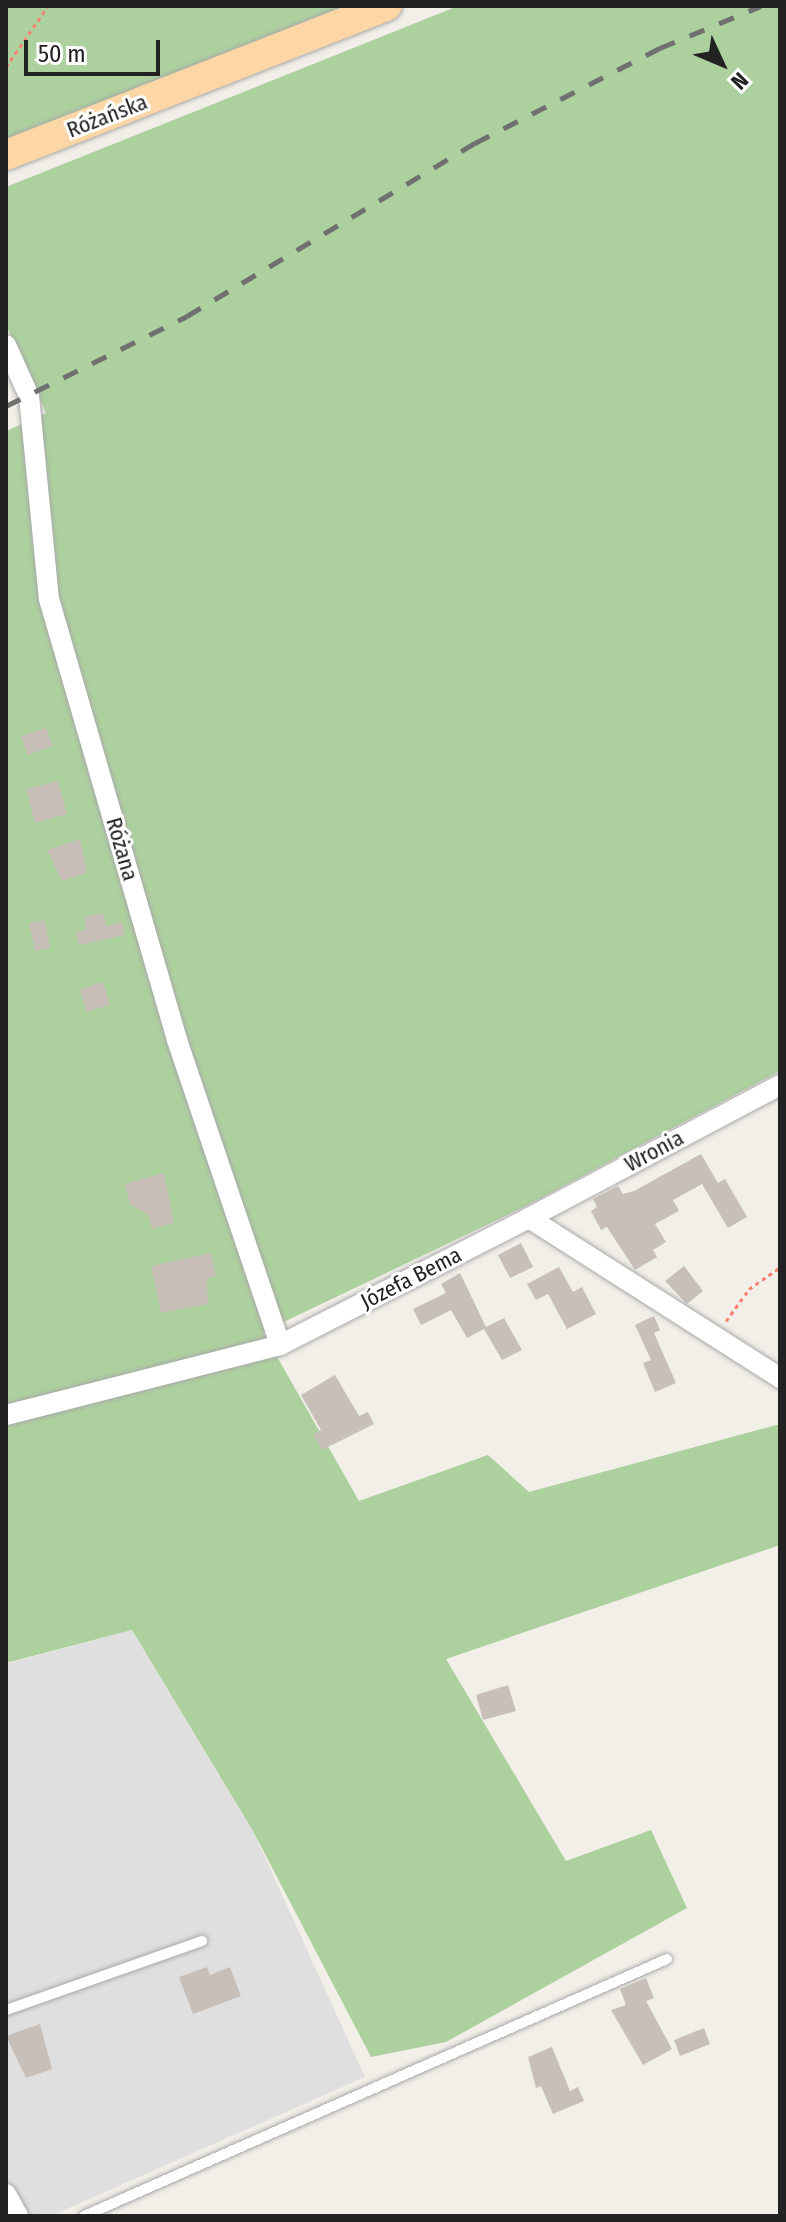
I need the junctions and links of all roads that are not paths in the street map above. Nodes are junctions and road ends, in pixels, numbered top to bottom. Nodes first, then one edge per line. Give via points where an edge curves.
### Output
1 (387, 6) edge
2 (6, 155) edge
3 (6, 345) edge
4 (780, 1085) edge
5 (529, 1218) junction
6 (280, 1345) junction
7 (780, 1378) edge
8 (6, 1415) edge
9 (202, 1941) dead end
10 (667, 1959) dead end
11 (6, 2010) edge
12 (6, 2194) edge
13 (18, 2216) edge
14 (84, 2216) edge

1 - 2 main road, Różańska
3 - 6 street, Różana via 29,396 49,599 177,1040
4 - 5 street, Wronia
5 - 6 street, Józefa Bema
5 - 7 street
6 - 8 street, Józefa Bema
9 - 11 lane
10 - 14 lane
12 - 13 street

